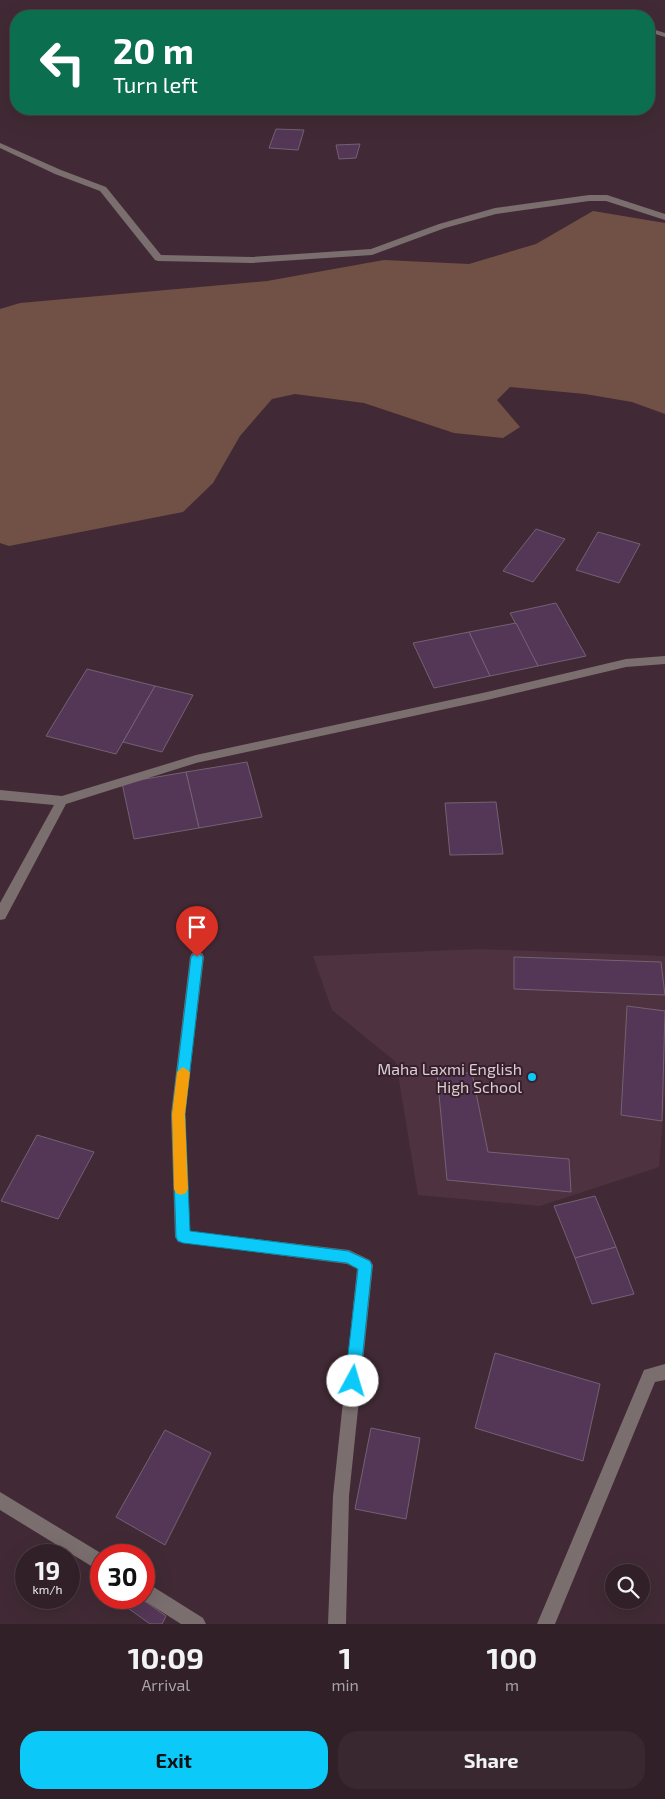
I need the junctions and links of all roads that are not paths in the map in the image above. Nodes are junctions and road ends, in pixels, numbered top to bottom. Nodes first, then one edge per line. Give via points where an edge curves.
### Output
1 (0, 145) edge
2 (665, 217) edge
3 (665, 660) edge
4 (0, 795) edge
5 (62, 801) junction
6 (0, 915) edge
7 (197, 957) dead end
8 (665, 1372) edge
9 (0, 1500) edge
10 (90, 1557) edge
11 (155, 1597) edge
12 (197, 1624) edge
13 (337, 1624) edge
14 (546, 1624) edge

1 - 2 street via 104,189 158,258 252,260 372,252 442,226 495,211 589,198 607,198
3 - 5 street via 626,663 196,759
4 - 5 street
5 - 6 street
7 - 13 street via 178,1114 183,1237 348,1257 365,1266 340,1496
8 - 14 street via 650,1376
9 - 10 street
11 - 12 street

